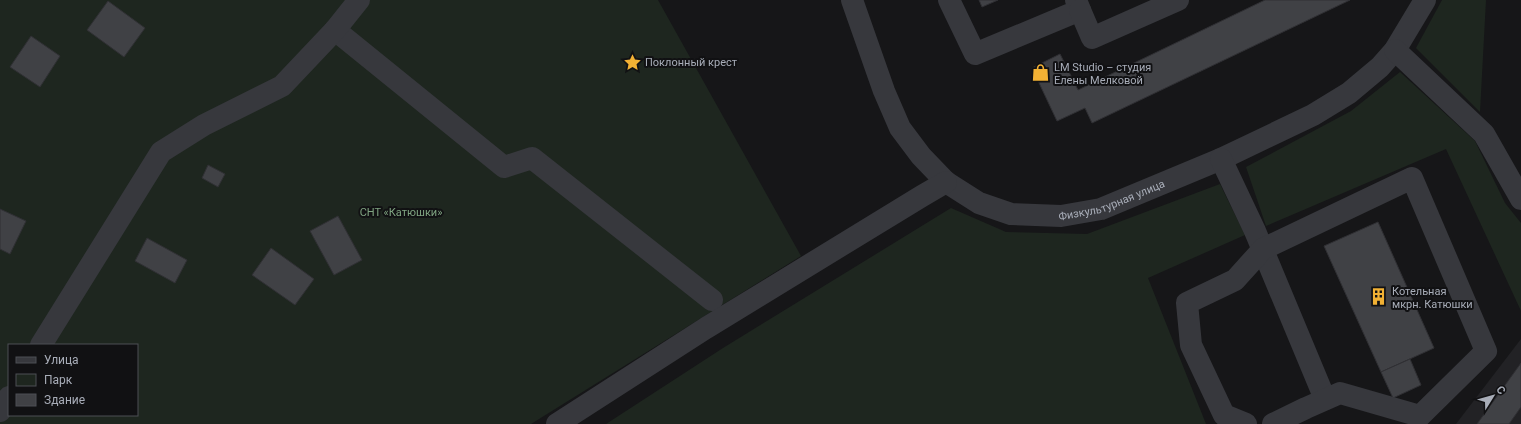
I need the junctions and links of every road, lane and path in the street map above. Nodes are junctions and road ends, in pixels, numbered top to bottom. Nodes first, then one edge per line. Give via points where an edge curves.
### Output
1 (359, 0) edge
2 (852, 0) edge
3 (949, 0) edge
4 (1178, 0) edge
5 (1425, 0) edge
6 (1078, 5) edge
7 (335, 30) junction
8 (1395, 50) junction
9 (1221, 159) junction
10 (946, 182) junction
11 (1521, 199) edge
12 (1263, 249) junction
13 (712, 300) dead end
14 (42, 344) edge
15 (8, 399) edge
16 (1325, 399) junction
17 (0, 411) edge
18 (557, 424) edge
19 (1246, 424) edge
20 (1273, 424) edge

1 - 7 street
2 - 10 street, Физкультурная улица via 900,128
3 - 6 street via 974,54
4 - 6 street via 1092,38
5 - 8 street, Физкультурная улица
7 - 13 street via 504,167 532,158
7 - 14 street via 282,86 204,125 161,152
8 - 9 street, Физкультурная улица via 1380,67 1343,96 1312,115
8 - 11 street via 1484,134
9 - 10 street, Физкультурная улица via 1101,209 1061,216 1011,214 979,203
9 - 12 street
10 - 18 street via 706,328
12 - 16 street
12 - 16 street via 1412,178 1486,351 1420,416 1340,393
12 - 19 street via 1235,280 1187,303 1191,345 1224,415
15 - 17 street
16 - 20 street

